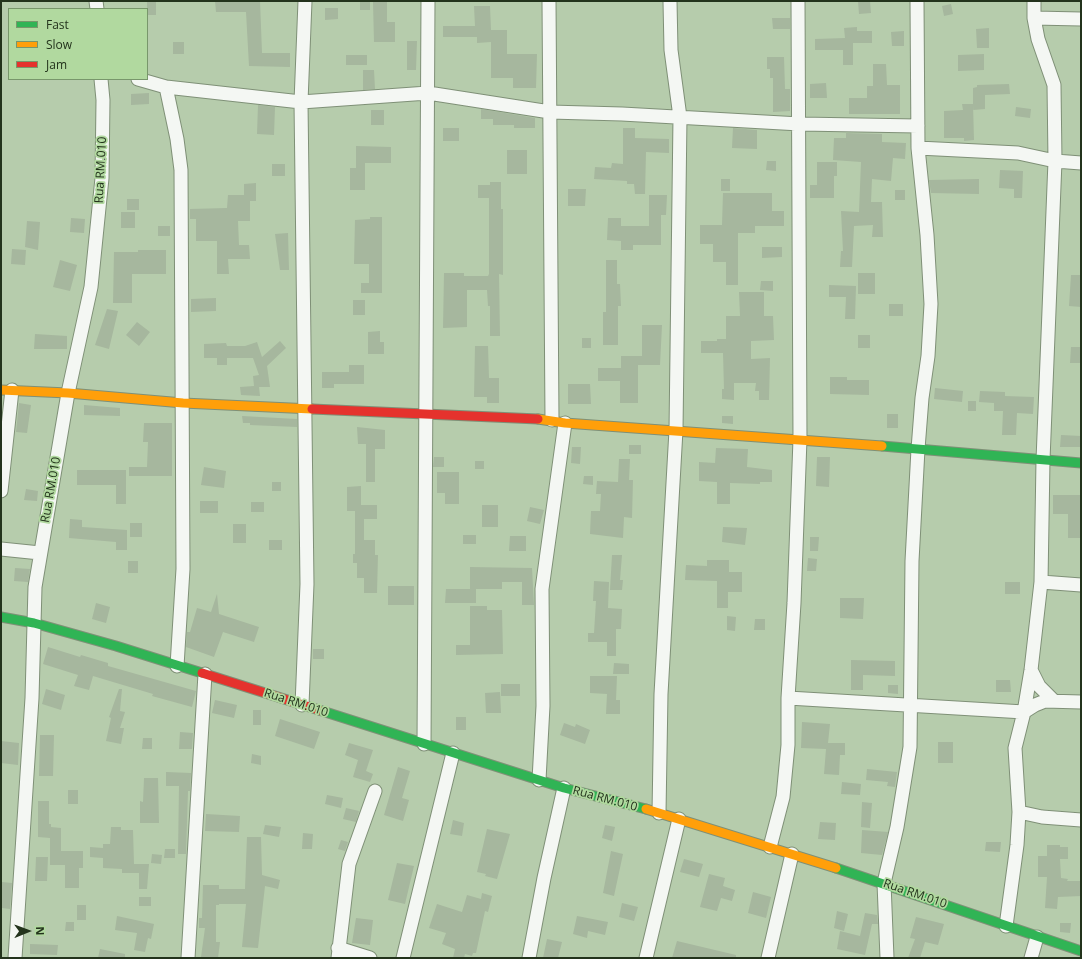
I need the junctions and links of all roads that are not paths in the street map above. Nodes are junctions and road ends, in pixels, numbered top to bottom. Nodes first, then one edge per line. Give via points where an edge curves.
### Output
1 (305, 1) edge
2 (428, 1) edge
3 (549, 1) edge
4 (670, 1) edge
5 (798, 1) edge
6 (916, 1) edge
7 (1034, 1) edge
8 (1034, 18) junction
9 (1081, 19) edge
10 (101, 80) edge
11 (142, 80) edge
12 (166, 87) junction
13 (428, 93) junction
14 (301, 102) junction
15 (550, 112) junction
16 (680, 117) junction
17 (800, 124) junction
18 (918, 126) junction
19 (918, 148) junction
20 (1055, 161) junction
21 (1081, 163) edge
22 (6, 390) edge
23 (68, 393) junction
24 (182, 404) junction
25 (305, 410) junction
26 (425, 414) junction
27 (552, 420) junction
28 (565, 423) junction
29 (676, 430) junction
30 (800, 439) junction
31 (918, 449) junction
32 (1043, 460) junction
33 (1081, 463) edge
34 (1, 491) edge
35 (1, 549) edge
36 (40, 553) junction
37 (1041, 582) junction
38 (1081, 586) edge
39 (1, 617) edge
40 (34, 623) junction
41 (177, 666) junction
42 (1031, 670) junction
43 (205, 674) junction
44 (788, 698) junction
45 (1054, 700) junction
46 (1081, 702) edge
47 (302, 705) junction
48 (909, 706) junction
49 (1024, 712) junction
50 (424, 744) junction
51 (453, 753) junction
52 (539, 780) junction
53 (564, 788) junction
54 (375, 791) dead end
55 (1019, 812) junction
56 (659, 813) junction
57 (679, 820) junction
58 (1081, 820) edge
59 (770, 848) junction
60 (792, 854) junction
61 (884, 883) junction
62 (1006, 926) junction
63 (1037, 937) junction
64 (1081, 951) edge
65 (338, 953) edge
66 (15, 958) edge
67 (188, 958) edge
68 (370, 958) edge
69 (403, 958) edge
70 (529, 958) edge
71 (646, 958) edge
72 (768, 958) edge
73 (887, 958) edge
74 (1031, 958) edge

1 - 14 street
2 - 13 street
3 - 15 street
4 - 16 street via 671,50
5 - 17 street
6 - 18 street
7 - 8 street
8 - 9 street
8 - 20 street via 1038,39 1054,85
10 - 23 street, Rua RM.010 via 102,178 91,287
11 - 12 street
12 - 14 street
12 - 24 street via 181,170
13 - 14 street
13 - 15 street
13 - 26 street
14 - 25 street
15 - 16 street
15 - 27 street
16 - 17 street
16 - 29 street
17 - 18 street
17 - 30 street
18 - 19 street
19 - 20 street via 1018,153
19 - 31 street via 931,304
20 - 21 street
20 - 32 street
22 - 23 street
22 - 34 street
23 - 24 street
23 - 36 street, Rua RM.010
24 - 25 street
24 - 41 street via 183,568
25 - 26 street
25 - 47 street via 307,584
26 - 27 street
26 - 50 street
27 - 28 street
28 - 29 street
28 - 52 street via 542,589 544,706
29 - 30 street
29 - 56 street via 662,694
30 - 31 street
30 - 44 street
31 - 32 street
31 - 48 street via 912,561
32 - 33 street
32 - 37 street
35 - 36 street
36 - 40 street, Rua RM.010 via 35,587
37 - 38 street
37 - 42 street
39 - 40 street
40 - 41 street, Rua RM.010
40 - 66 street via 32,698
41 - 43 street, Rua RM.010
42 - 45 street via 1039,686
42 - 49 street
43 - 47 street, Rua RM.010
43 - 67 street
44 - 48 street
44 - 59 street via 788,745 783,797
45 - 46 street
45 - 49 street via 1035,704
47 - 50 street, Rua RM.010
48 - 49 street
48 - 61 street via 910,747
49 - 55 street via 1015,748
50 - 51 street, Rua RM.010
51 - 52 street, Rua RM.010
51 - 69 street
52 - 53 street, Rua RM.010
53 - 56 street, Rua RM.010
53 - 70 street
54 - 65 street via 349,864
55 - 58 street via 1042,817
55 - 62 street
56 - 57 street, Rua RM.010
57 - 59 street, Rua RM.010
57 - 71 street
59 - 60 street, Rua RM.010
60 - 61 street, Rua RM.010
60 - 72 street
61 - 62 street, Rua RM.010
61 - 73 street
62 - 63 street, Rua RM.010
63 - 64 street, Rua RM.010
63 - 74 street
65 - 68 street

